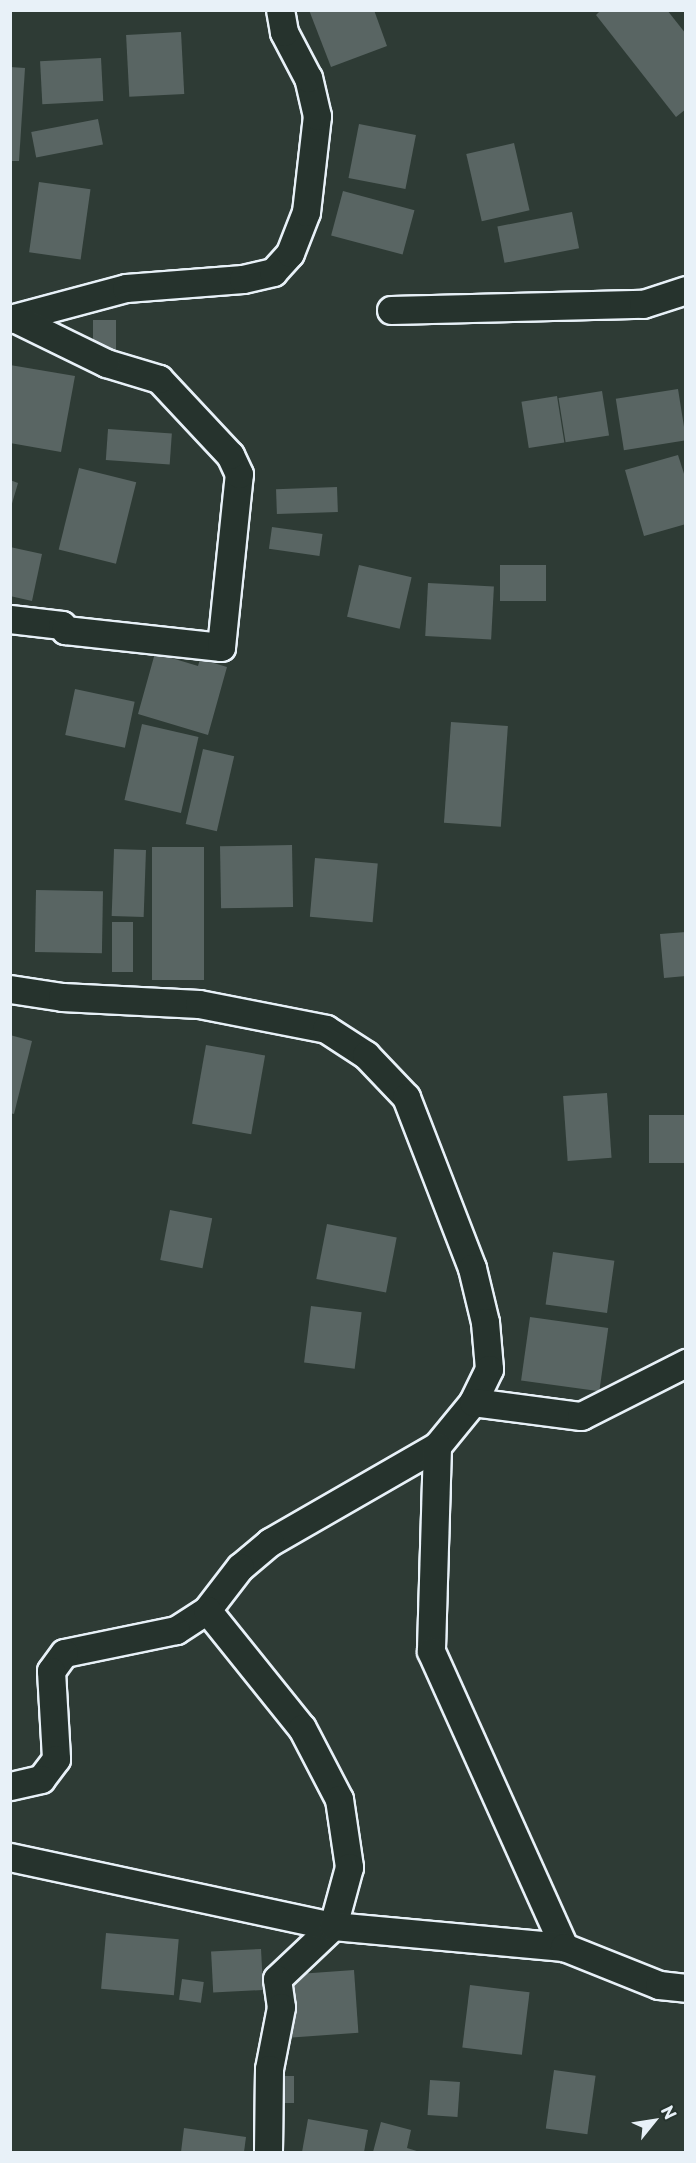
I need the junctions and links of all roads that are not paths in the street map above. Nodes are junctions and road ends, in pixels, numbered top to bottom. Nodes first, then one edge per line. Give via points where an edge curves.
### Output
1 (280, 10) edge
2 (686, 290) edge
3 (391, 310) dead end
4 (13, 319) edge
5 (10, 619) edge
6 (10, 989) edge
7 (686, 1363) edge
8 (473, 1402) junction
9 (437, 1446) junction
10 (207, 1610) junction
11 (10, 1786) edge
12 (10, 1857) edge
13 (333, 1926) junction
14 (564, 1947) junction
15 (682, 1993) edge
16 (268, 2152) edge

1 - 4 street via 284,32 308,78 317,116 306,212 290,253 273,272 243,279 126,288
2 - 3 street via 643,304
4 - 5 street via 106,363 159,379 230,455 238,474 221,647 65,630 62,625
6 - 8 street via 62,997 199,1004 326,1029 366,1055 406,1097 472,1268 485,1322 489,1369
7 - 8 street via 581,1416
8 - 9 street
9 - 10 street via 270,1542 240,1567
9 - 14 street via 431,1651
10 - 11 street via 176,1630 64,1653 51,1671 56,1759 41,1779
10 - 13 street via 302,1728 339,1799 349,1867
12 - 13 street
13 - 14 street
13 - 16 street via 277,1979 281,2007 269,2069
14 - 15 street

